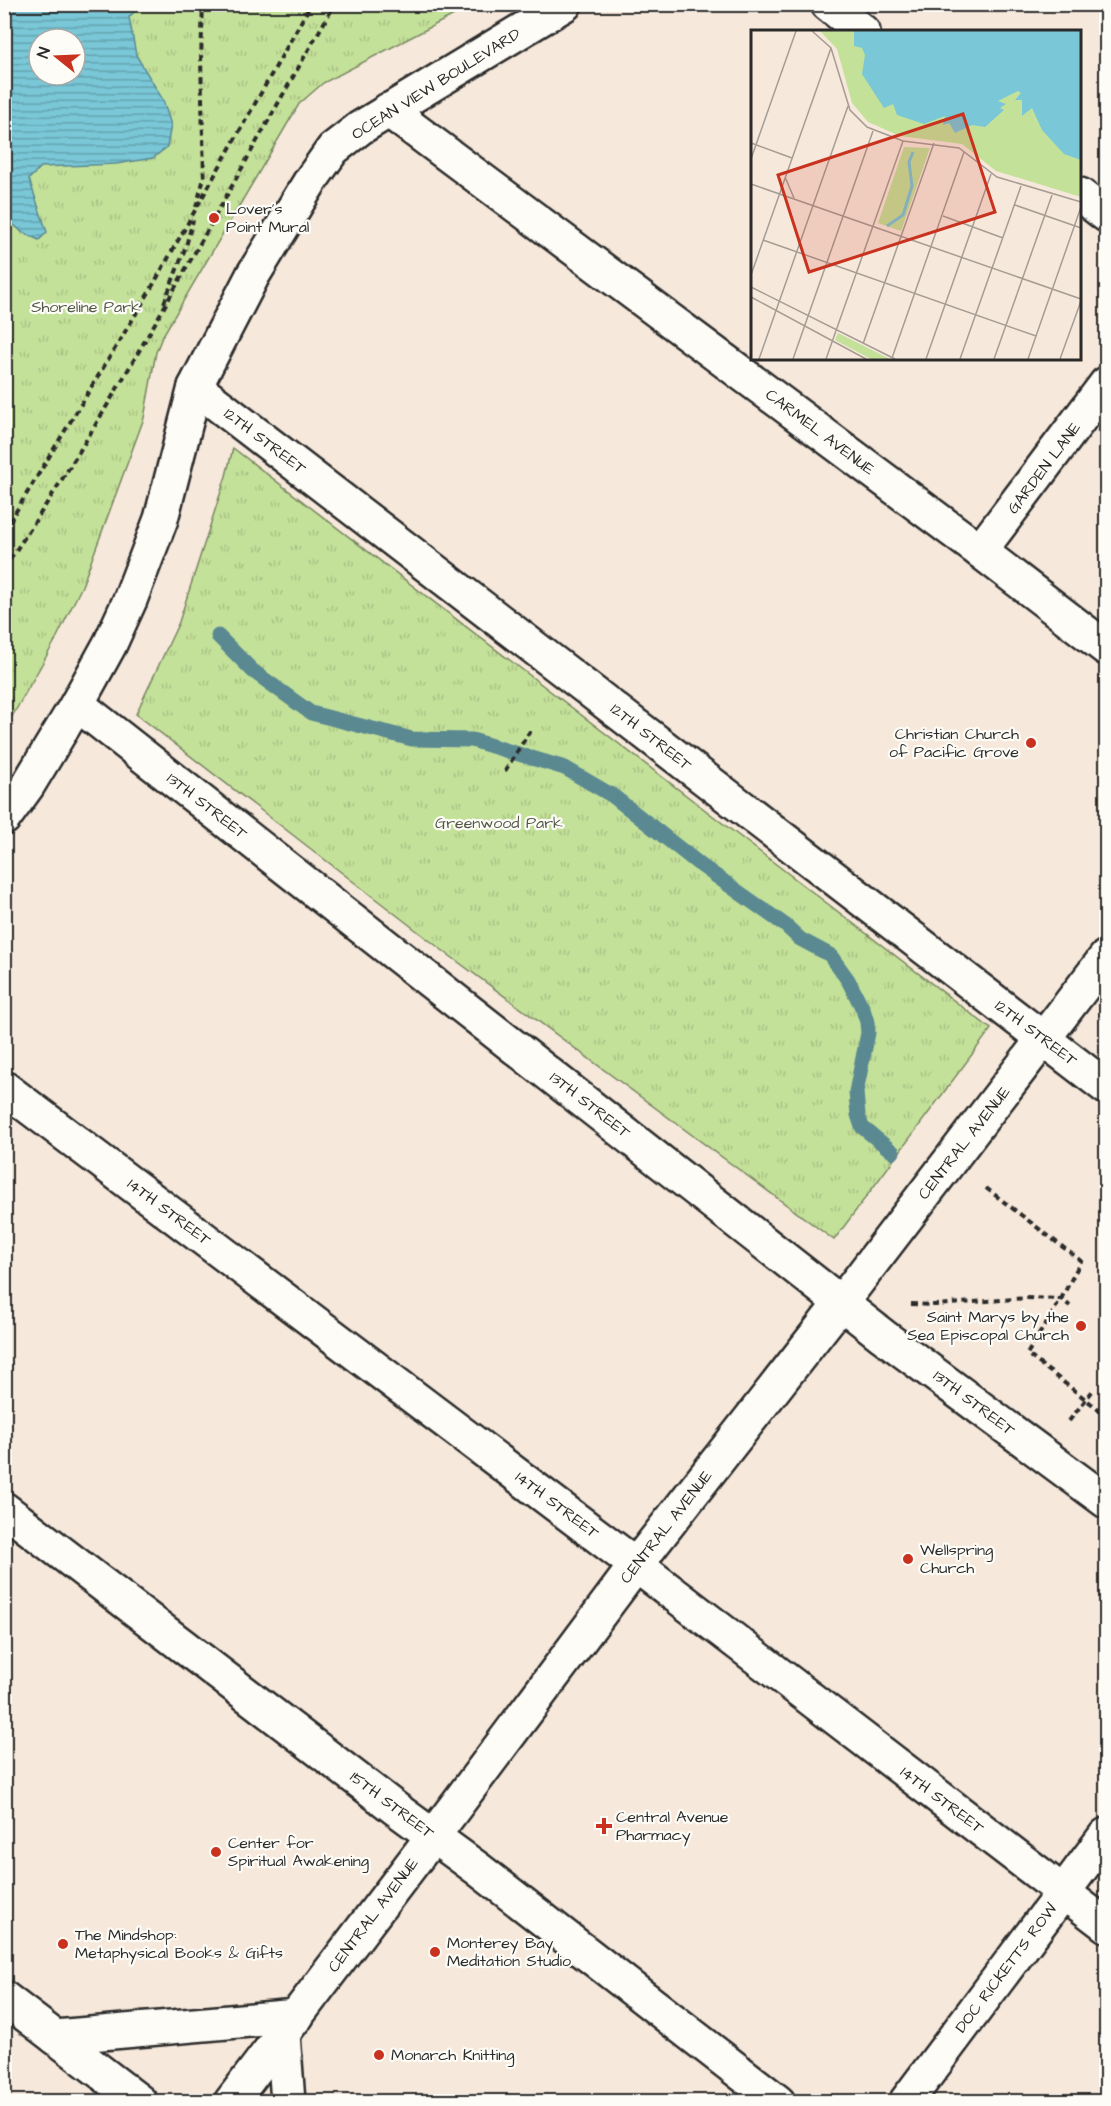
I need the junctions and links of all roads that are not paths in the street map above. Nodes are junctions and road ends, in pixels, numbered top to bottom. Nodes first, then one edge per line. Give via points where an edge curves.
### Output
1 (565, 4) edge
2 (828, 4) edge
3 (860, 30) edge
4 (388, 110) junction
5 (1081, 196) edge
6 (1107, 215) edge
7 (1107, 384) edge
8 (195, 387) junction
9 (981, 551) junction
10 (1107, 648) edge
11 (78, 704) junction
12 (4, 818) edge
13 (1107, 957) edge
14 (1044, 1040) junction
15 (1107, 1087) edge
16 (4, 1088) edge
17 (841, 1303) junction
18 (1107, 1501) edge
19 (4, 1509) edge
20 (636, 1565) junction
21 (1107, 1835) edge
22 (433, 1836) junction
23 (1064, 1892) junction
24 (1107, 1925) edge
25 (4, 1998) edge
26 (290, 2025) junction
27 (55, 2037) junction
28 (140, 2102) edge
29 (231, 2102) edge
30 (288, 2102) edge
31 (778, 2102) edge
32 (906, 2102) edge

1 - 4 street, OCEAN VIEW BOULEVARD
2 - 3 street
4 - 8 street, OCEAN VIEW BOULEVARD via 333,149 311,180 253,275
4 - 9 street, CARMEL AVENUE
5 - 6 street
7 - 9 street, GARDEN LANE
8 - 11 street, OCEAN VIEW BOULEVARD via 161,519 130,600
8 - 14 street, 12TH STREET
9 - 10 street, CARMEL AVENUE
11 - 12 street, OCEAN VIEW BOULEVARD
11 - 17 street, 13TH STREET
13 - 14 street, CENTRAL AVENUE
14 - 15 street, 12TH STREET
14 - 17 street, CENTRAL AVENUE
16 - 20 street, 14TH STREET
17 - 18 street, 13TH STREET
17 - 20 street, CENTRAL AVENUE
19 - 22 street, 15TH STREET
20 - 22 street, CENTRAL AVENUE
20 - 23 street, 14TH STREET
21 - 23 street, DOC RICKETTS ROW
22 - 26 street, CENTRAL AVENUE
22 - 31 street, 15TH STREET
23 - 24 street, 14TH STREET
23 - 32 street, DOC RICKETTS ROW
25 - 27 street
26 - 27 street
26 - 29 street, CENTRAL AVENUE
26 - 30 street
27 - 28 street

